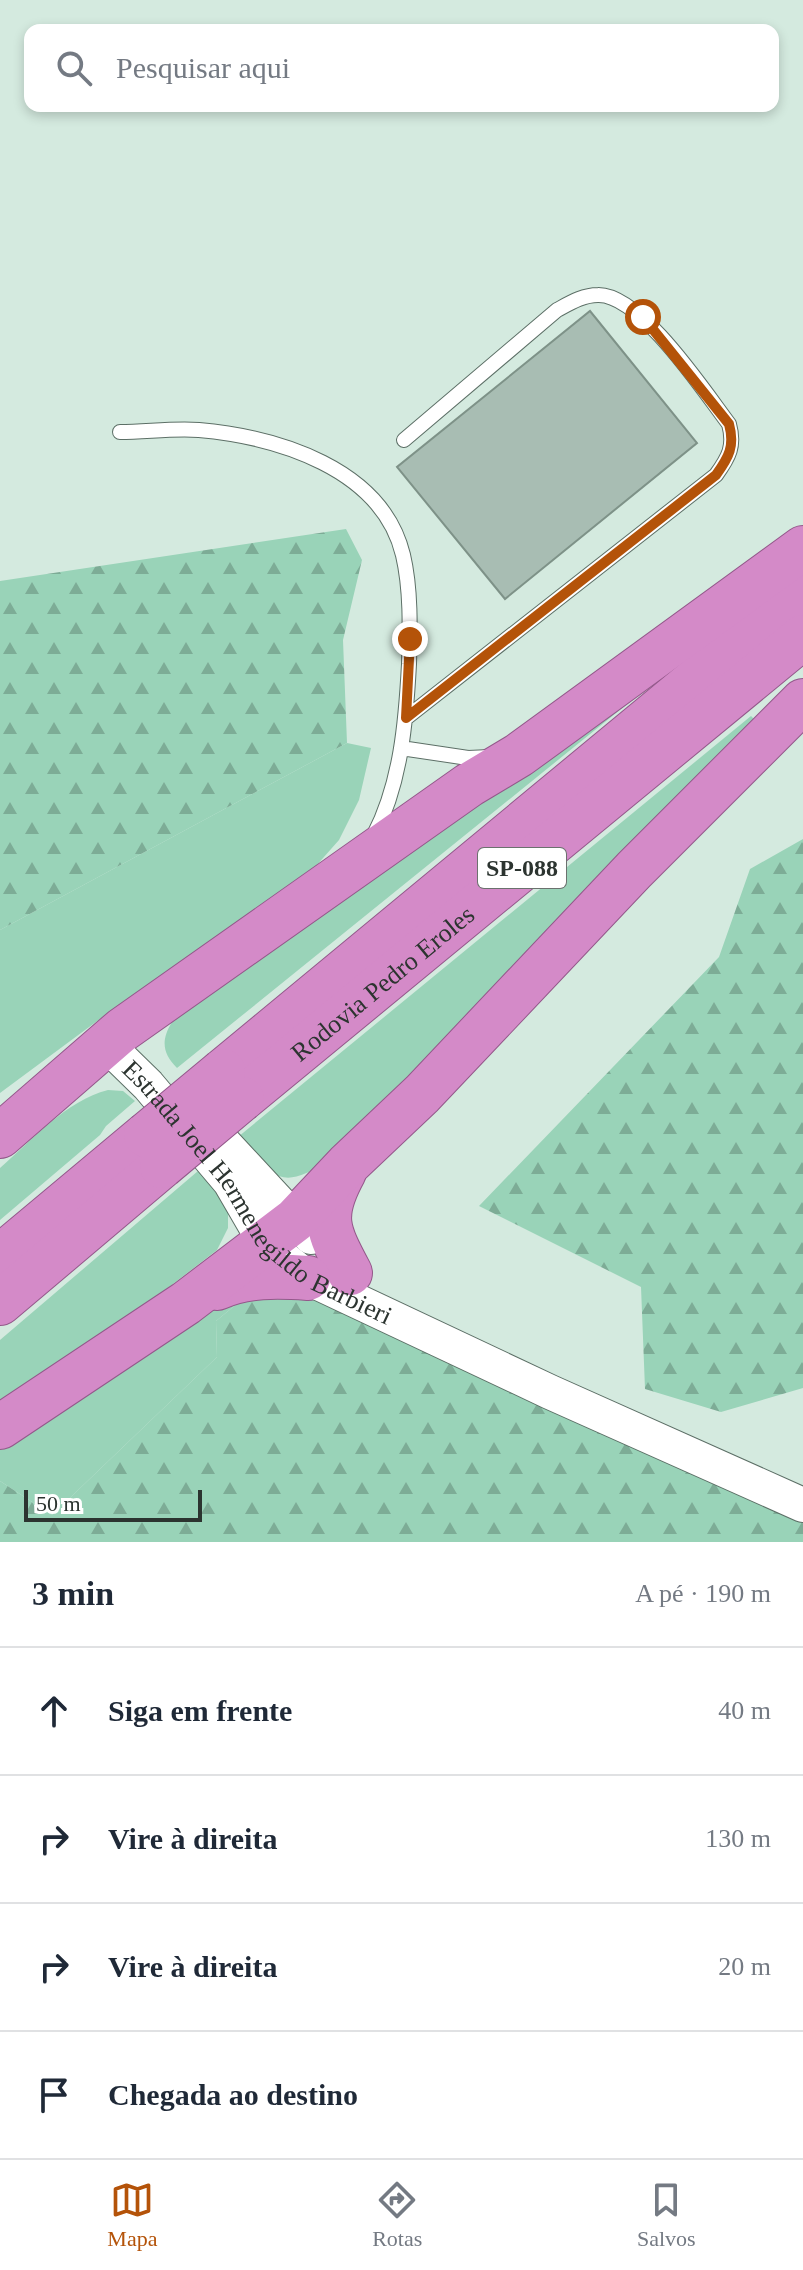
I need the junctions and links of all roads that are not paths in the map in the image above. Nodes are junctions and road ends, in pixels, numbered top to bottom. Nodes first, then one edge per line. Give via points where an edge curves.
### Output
1 (120, 432) dead end
2 (404, 440) dead end
3 (803, 548) edge
4 (803, 591) edge
5 (803, 637) edge
6 (803, 701) edge
7 (406, 718) junction
8 (401, 748) junction
9 (519, 755) junction
10 (358, 865) junction
11 (114, 1037) junction
12 (233, 1085) junction
13 (0, 1136) edge
14 (154, 1150) junction
15 (347, 1165) junction
16 (280, 1232) junction
17 (0, 1257) edge
18 (329, 1275) junction
19 (0, 1303) edge
20 (186, 1303) junction
21 (0, 1427) edge
22 (803, 1505) edge

1 - 7 lane via 197,430 237,436 311,456 375,500 403,554 410,627
2 - 7 lane via 557,310 599,294 620,299 643,317 729,424 733,440 730,456 716,475
3 - 9 highway
4 - 12 highway, Rodovia Pedro Eroles
5 - 12 highway, Rodovia Pedro Eroles / SP-088
6 - 15 highway
7 - 8 lane
8 - 9 lane via 468,758
8 - 10 lane via 385,814
9 - 10 highway
10 - 11 highway
11 - 13 highway
11 - 16 street, Estrada Joel Hermenegildo Barbieri via 230,1182
12 - 14 highway, Rodovia Pedro Eroles / SP-088, bridge
14 - 17 highway, Rodovia Pedro Eroles / SP-088
14 - 19 highway, Rodovia Pedro Eroles / SP-088
15 - 16 highway
15 - 18 highway via 330,1198 328,1222 335,1245
16 - 18 street, Estrada Joel Hermenegildo Barbieri
16 - 20 highway
18 - 20 highway via 257,1277
18 - 22 street, Estrada Joel Hermenegildo Barbieri via 417,1330
20 - 21 highway

